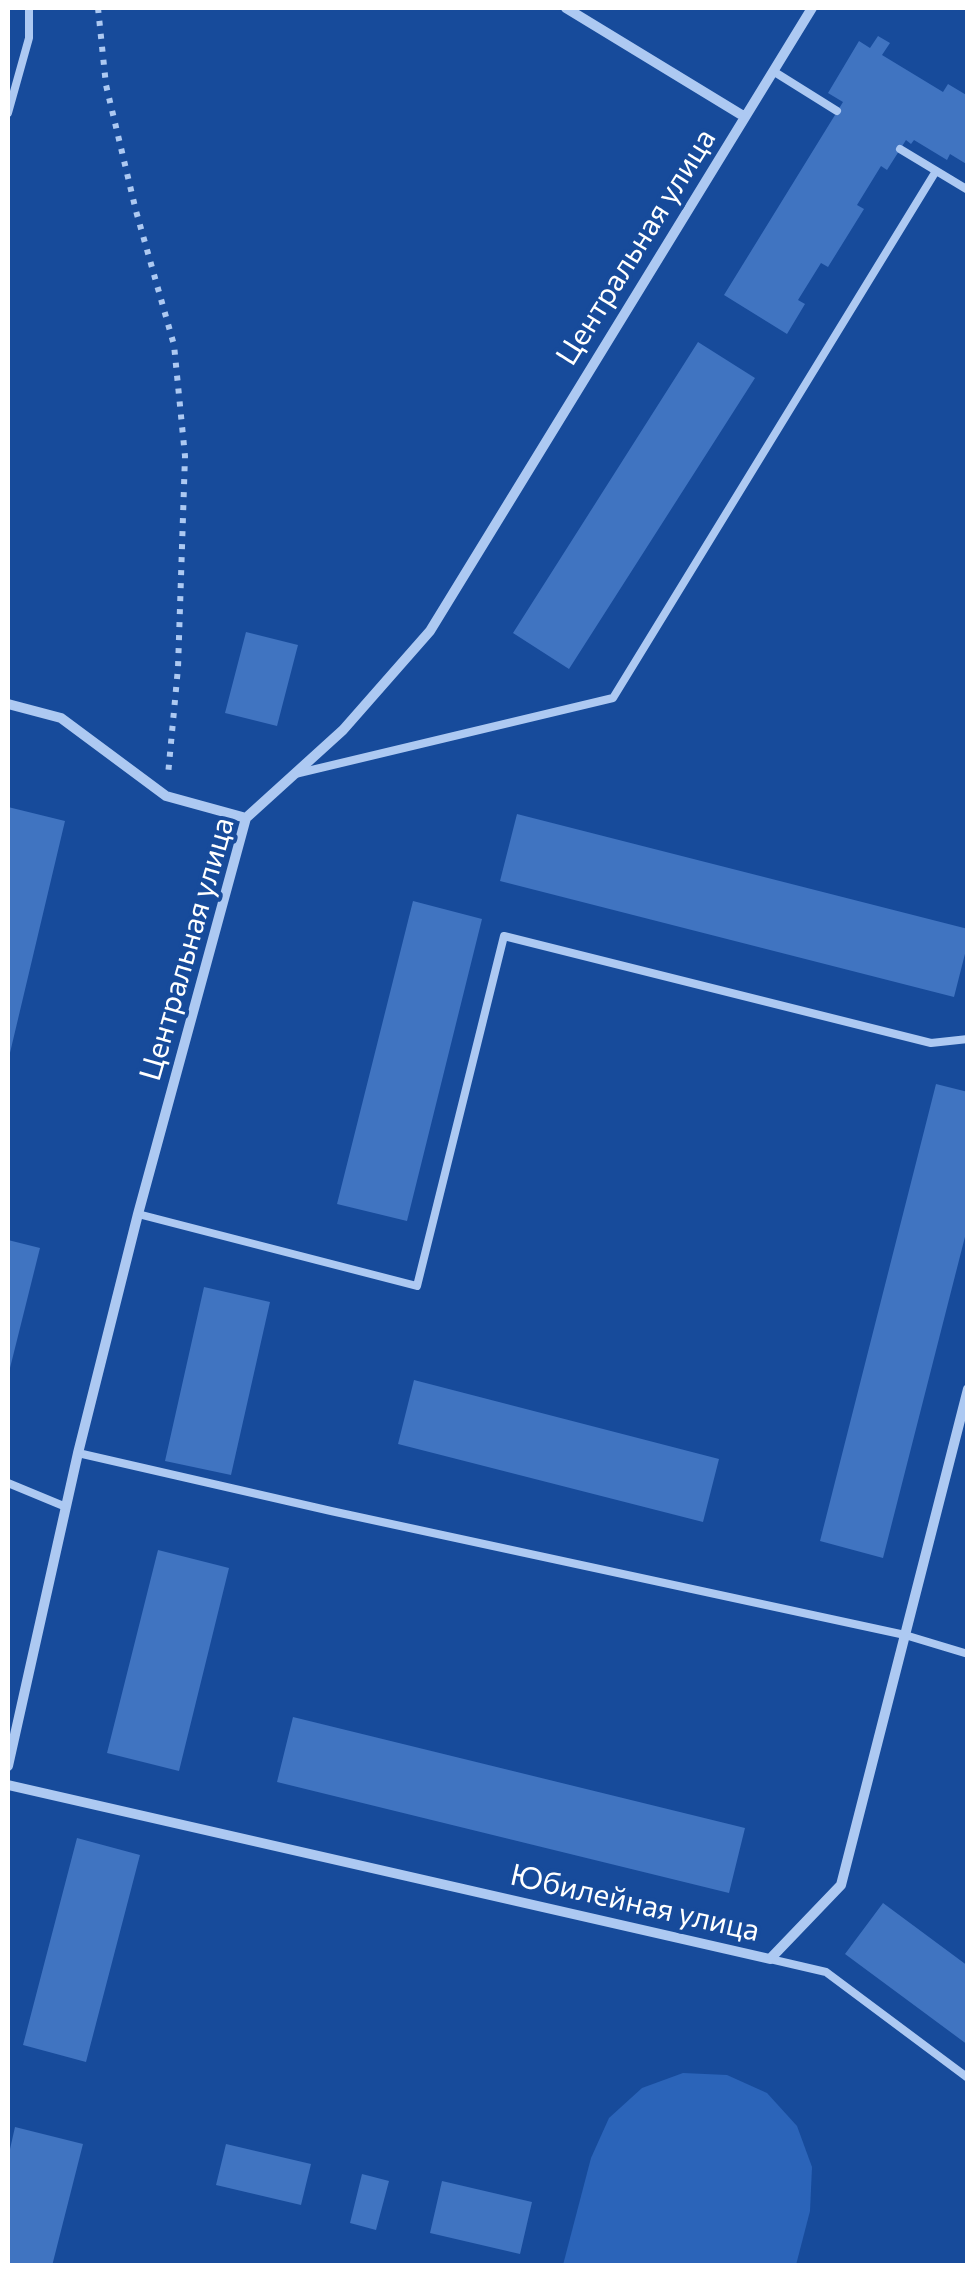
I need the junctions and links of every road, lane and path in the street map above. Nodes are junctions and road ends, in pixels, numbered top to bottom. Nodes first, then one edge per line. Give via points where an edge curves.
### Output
1 (29, 8) edge
2 (98, 8) edge
3 (566, 8) edge
4 (812, 8) edge
5 (773, 72) junction
6 (838, 110) dead end
7 (8, 113) edge
8 (745, 117) junction
9 (900, 149) dead end
10 (936, 171) junction
11 (968, 190) edge
12 (8, 704) edge
13 (295, 774) junction
14 (166, 796) junction
15 (246, 818) junction
16 (968, 1039) edge
17 (138, 1214) junction
18 (968, 1389) edge
19 (78, 1453) junction
20 (8, 1483) edge
21 (66, 1507) junction
22 (905, 1635) junction
23 (968, 1654) edge
24 (8, 1766) edge
25 (8, 1785) edge
26 (770, 1959) junction
27 (968, 2078) edge

1 - 7 lane via 29,38
2 - 14 path via 106,85 174,346 185,456
3 - 8 street
4 - 5 street, Центральная улица
5 - 6 lane
5 - 8 street, Центральная улица
8 - 13 street, Центральная улица via 430,630 344,730
9 - 10 lane
10 - 11 lane
10 - 13 lane via 612,698
12 - 14 street via 61,718
13 - 15 street, Центральная улица
14 - 15 street
15 - 17 street, Центральная улица
16 - 17 lane via 932,1043 504,936 417,1286
17 - 19 street, Центральная улица
18 - 22 street, Юбилейная улица
19 - 21 street, Центральная улица
19 - 22 lane
20 - 21 lane
21 - 24 street, Центральная улица
22 - 23 lane
22 - 26 street, Юбилейная улица via 842,1885
25 - 26 street, Юбилейная улица
26 - 27 lane via 826,1972

